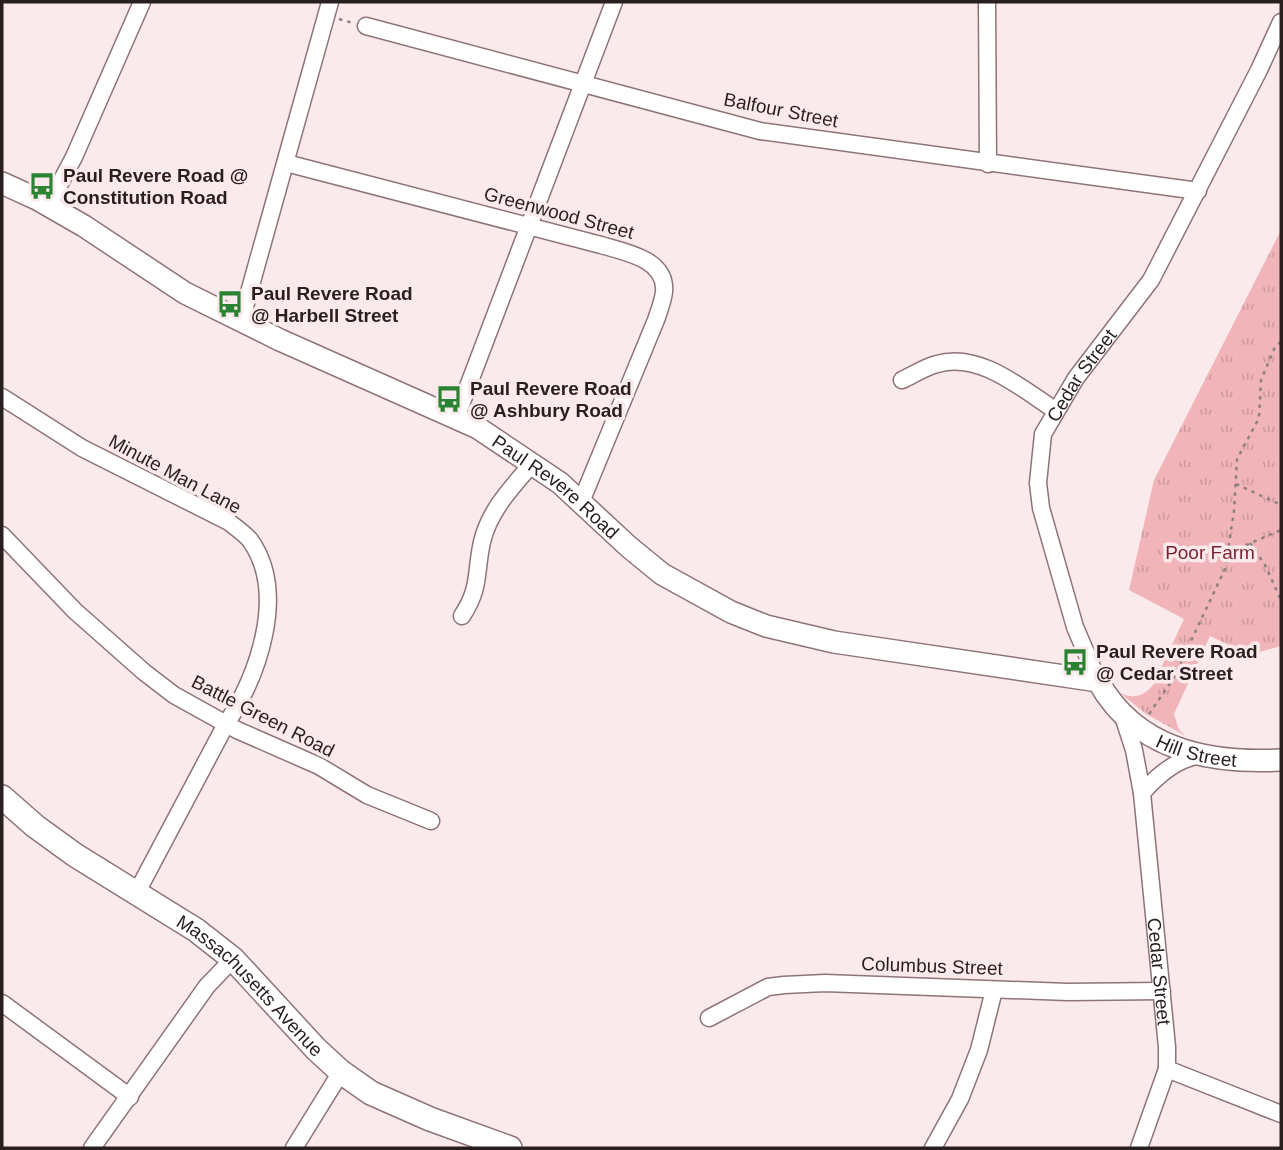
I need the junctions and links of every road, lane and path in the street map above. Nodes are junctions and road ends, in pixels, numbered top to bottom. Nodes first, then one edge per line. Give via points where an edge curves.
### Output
1 (142, 2) edge
2 (614, 2) edge
3 (987, 2) edge
4 (328, 8) edge
5 (1281, 22) edge
6 (366, 26) joint
7 (584, 83) junction
8 (286, 163) junction
9 (988, 163) junction
10 (2, 183) edge
11 (1198, 191) junction
12 (48, 206) junction
13 (529, 226) junction
14 (241, 321) junction
15 (1281, 342) edge
16 (902, 380) dead end
17 (2, 397) edge
18 (1055, 410) junction
19 (456, 418) junction
20 (532, 464) junction
21 (1236, 484) junction
22 (581, 502) junction
23 (1281, 505) edge
24 (1281, 530) edge
25 (2, 535) edge
26 (1250, 543) junction
27 (1228, 552) junction
28 (1281, 600) edge
29 (462, 616) dead end
30 (1098, 681) junction
31 (1122, 713) junction
32 (1146, 719) dead end
33 (226, 724) junction
34 (1198, 755) junction
35 (1281, 760) edge
36 (1142, 793) junction
37 (2, 797) edge
38 (431, 821) dead end
39 (137, 892) junction
40 (233, 959) junction
41 (994, 990) junction
42 (1162, 991) junction
43 (2, 1003) edge
44 (709, 1018) dead end
45 (1167, 1069) junction
46 (341, 1072) junction
47 (130, 1097) junction
48 (1281, 1114) edge
49 (479, 1143) edge
50 (92, 1148) edge
51 (294, 1148) edge
52 (510, 1148) edge
53 (933, 1148) edge
54 (1139, 1148) edge

1 - 12 street
2 - 7 street
3 - 9 street
4 - 6 path
4 - 8 street
5 - 11 street, Cedar Street
6 - 7 street, Balfour Street
7 - 9 street, Balfour Street via 760,131
7 - 13 street
8 - 13 street, Greenwood Street
8 - 14 street
9 - 11 street, Balfour Street
10 - 12 street, Paul Revere Road
11 - 18 street, Cedar Street via 1151,280
12 - 14 street, Paul Revere Road via 185,293
13 - 19 street
13 - 22 street, Greenwood Street via 646,260 662,278 664,291 642,356
14 - 19 street, Paul Revere Road
15 - 21 path via 1261,380 1259,418 1237,459
16 - 18 street via 936,364 970,363 994,371
17 - 33 street, Minute Man Lane via 82,448 229,522 249,539 266,582 268,609 253,674
18 - 30 street, Cedar Street via 1041,441 1039,500 1075,626
19 - 20 street, Paul Revere Road
20 - 22 street, Paul Revere Road
20 - 29 street via 490,519 475,590
21 - 23 path
21 - 27 path
22 - 30 street, Paul Revere Road via 662,574 766,626 848,645
24 - 26 path
25 - 33 street, Battle Green Road via 75,611 144,672
26 - 27 path
26 - 28 path
27 - 32 path via 1225,569 1173,679
30 - 31 street, Cedar Street
31 - 34 street, Hill Street via 1166,743
31 - 36 street, Cedar Street
33 - 38 street, Battle Green Road via 319,766 367,795
33 - 39 street, Minute Man Lane
34 - 35 street, Hill Street via 1236,761
34 - 36 street via 1170,767
36 - 42 street, Cedar Street
37 - 39 main road, Massachusetts Avenue via 75,855
39 - 40 main road, Massachusetts Avenue
40 - 46 main road, Massachusetts Avenue
40 - 47 street via 208,986
41 - 42 street, Columbus Street
41 - 44 street, Columbus Street via 783,985 768,987
41 - 53 street via 960,1100
42 - 45 street, Cedar Street
43 - 47 street
45 - 48 street
45 - 54 street, Cedar Street
46 - 49 main road, Massachusetts Avenue via 371,1093
46 - 51 street
47 - 50 street
49 - 52 main road, Massachusetts Avenue

